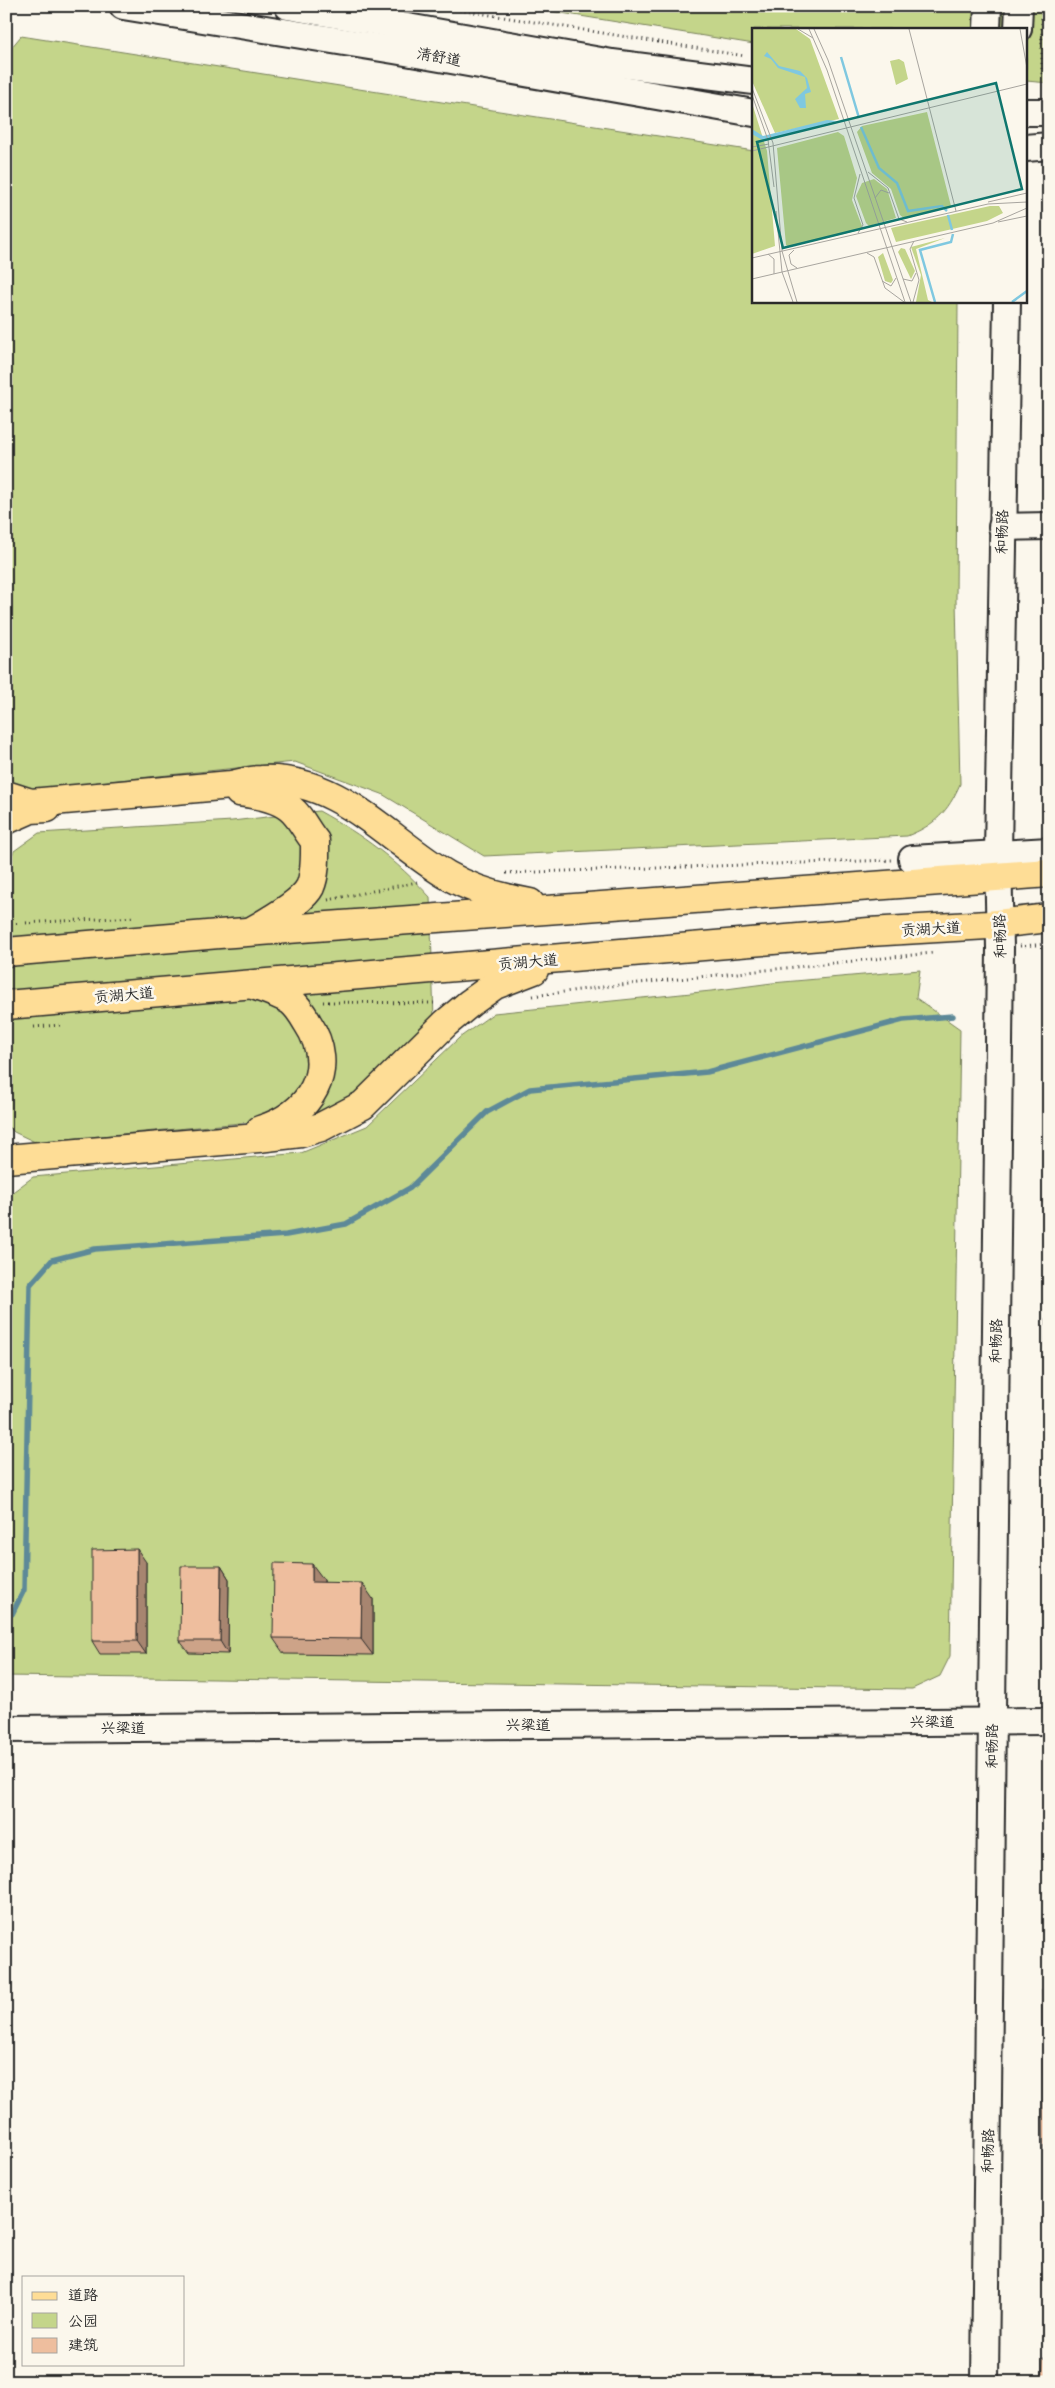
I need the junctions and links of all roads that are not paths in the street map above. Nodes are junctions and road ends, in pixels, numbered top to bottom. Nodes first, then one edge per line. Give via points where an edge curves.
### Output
1 (123, 6) edge
2 (288, 6) edge
3 (988, 6) edge
4 (1019, 6) edge
5 (987, 28) edge
6 (1018, 28) edge
7 (752, 81) edge
8 (752, 113) edge
9 (992, 302) edge
10 (1006, 302) edge
11 (1002, 526) junction
12 (1049, 526) edge
13 (6, 794) edge
14 (6, 820) edge
15 (1049, 851) edge
16 (912, 860) dead end
17 (992, 866) junction
18 (1049, 873) edge
19 (562, 908) junction
20 (1049, 918) edge
21 (994, 924) junction
22 (249, 932) junction
23 (6, 952) edge
24 (563, 959) junction
25 (252, 984) junction
26 (6, 1005) edge
27 (6, 1152) edge
28 (6, 1159) edge
29 (1049, 1710) edge
30 (6, 1714) edge
31 (989, 1716) junction
32 (1049, 1721) edge
33 (6, 1729) edge
34 (976, 2382) edge
35 (985, 2382) edge

1 - 8 street, 清舒道
2 - 7 street, 清舒道 via 612,63
3 - 5 street
4 - 6 street
9 - 17 street, 和畅路
10 - 11 street, 和畅路
11 - 12 street
11 - 17 street, 和畅路
13 - 19 main road via 31,803 261,780 286,781 332,795 355,807 448,876 488,893
14 - 22 main road via 31,809 229,792 254,793 276,800 294,812 315,841 314,871 309,888 296,901
15 - 17 street
16 - 17 street
17 - 18 main road
17 - 19 main road
17 - 21 street, 和畅路
19 - 22 main road
20 - 21 main road, 贡湖大道
21 - 24 main road, 贡湖大道
21 - 31 street, 和畅路
22 - 23 main road
24 - 25 main road, 贡湖大道
24 - 28 main road via 495,985 446,1023 363,1106 321,1127 267,1137
25 - 26 main road, 贡湖大道
25 - 27 main road via 292,1002 316,1035 321,1053 320,1073 314,1092 302,1108 283,1122 261,1130
29 - 31 street, 兴梁道
30 - 31 street, 兴梁道
31 - 32 street, 兴梁道
31 - 33 street, 兴梁道
31 - 34 street, 和畅路
31 - 35 street, 和畅路

